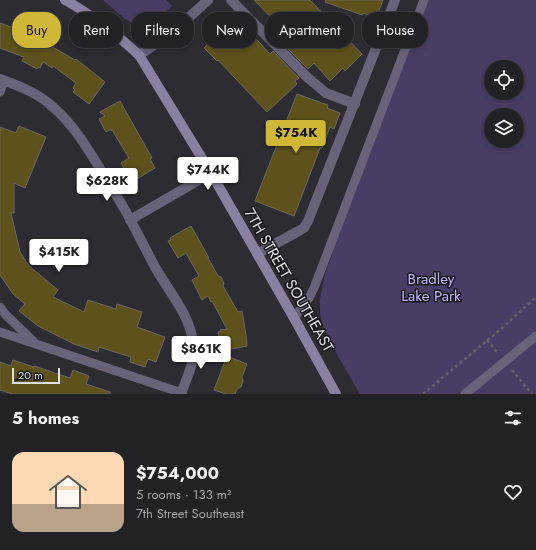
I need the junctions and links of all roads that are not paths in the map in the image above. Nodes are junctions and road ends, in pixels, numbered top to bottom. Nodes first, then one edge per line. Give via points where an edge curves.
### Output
1 (65, 0) edge
2 (208, 0) edge
3 (231, 0) edge
4 (395, 0) edge
5 (424, 0) edge
6 (140, 55) junction
7 (2, 80) edge
8 (0, 92) edge
9 (355, 104) junction
10 (211, 173) junction
11 (130, 220) junction
12 (257, 254) junction
13 (0, 307) edge
14 (294, 318) junction
15 (0, 332) edge
16 (536, 336) edge
17 (36, 344) junction
18 (181, 394) edge
19 (336, 394) edge
20 (465, 394) edge

1 - 6 street, 7TH STREET SOUTHEAST
2 - 6 street via 172,34
3 - 9 street via 317,87
4 - 9 street
5 - 14 lane via 314,288
6 - 10 street, 7TH STREET SOUTHEAST
7 - 8 lane
7 - 11 street via 35,94 53,106 66,120 88,150
9 - 12 street via 304,228
10 - 11 street
10 - 12 street, 7TH STREET SOUTHEAST
11 - 18 street via 190,329 193,360
12 - 14 street, 7TH STREET SOUTHEAST
13 - 17 lane
14 - 19 street, 7TH STREET SOUTHEAST
15 - 17 lane
16 - 20 lane
17 - 18 lane

